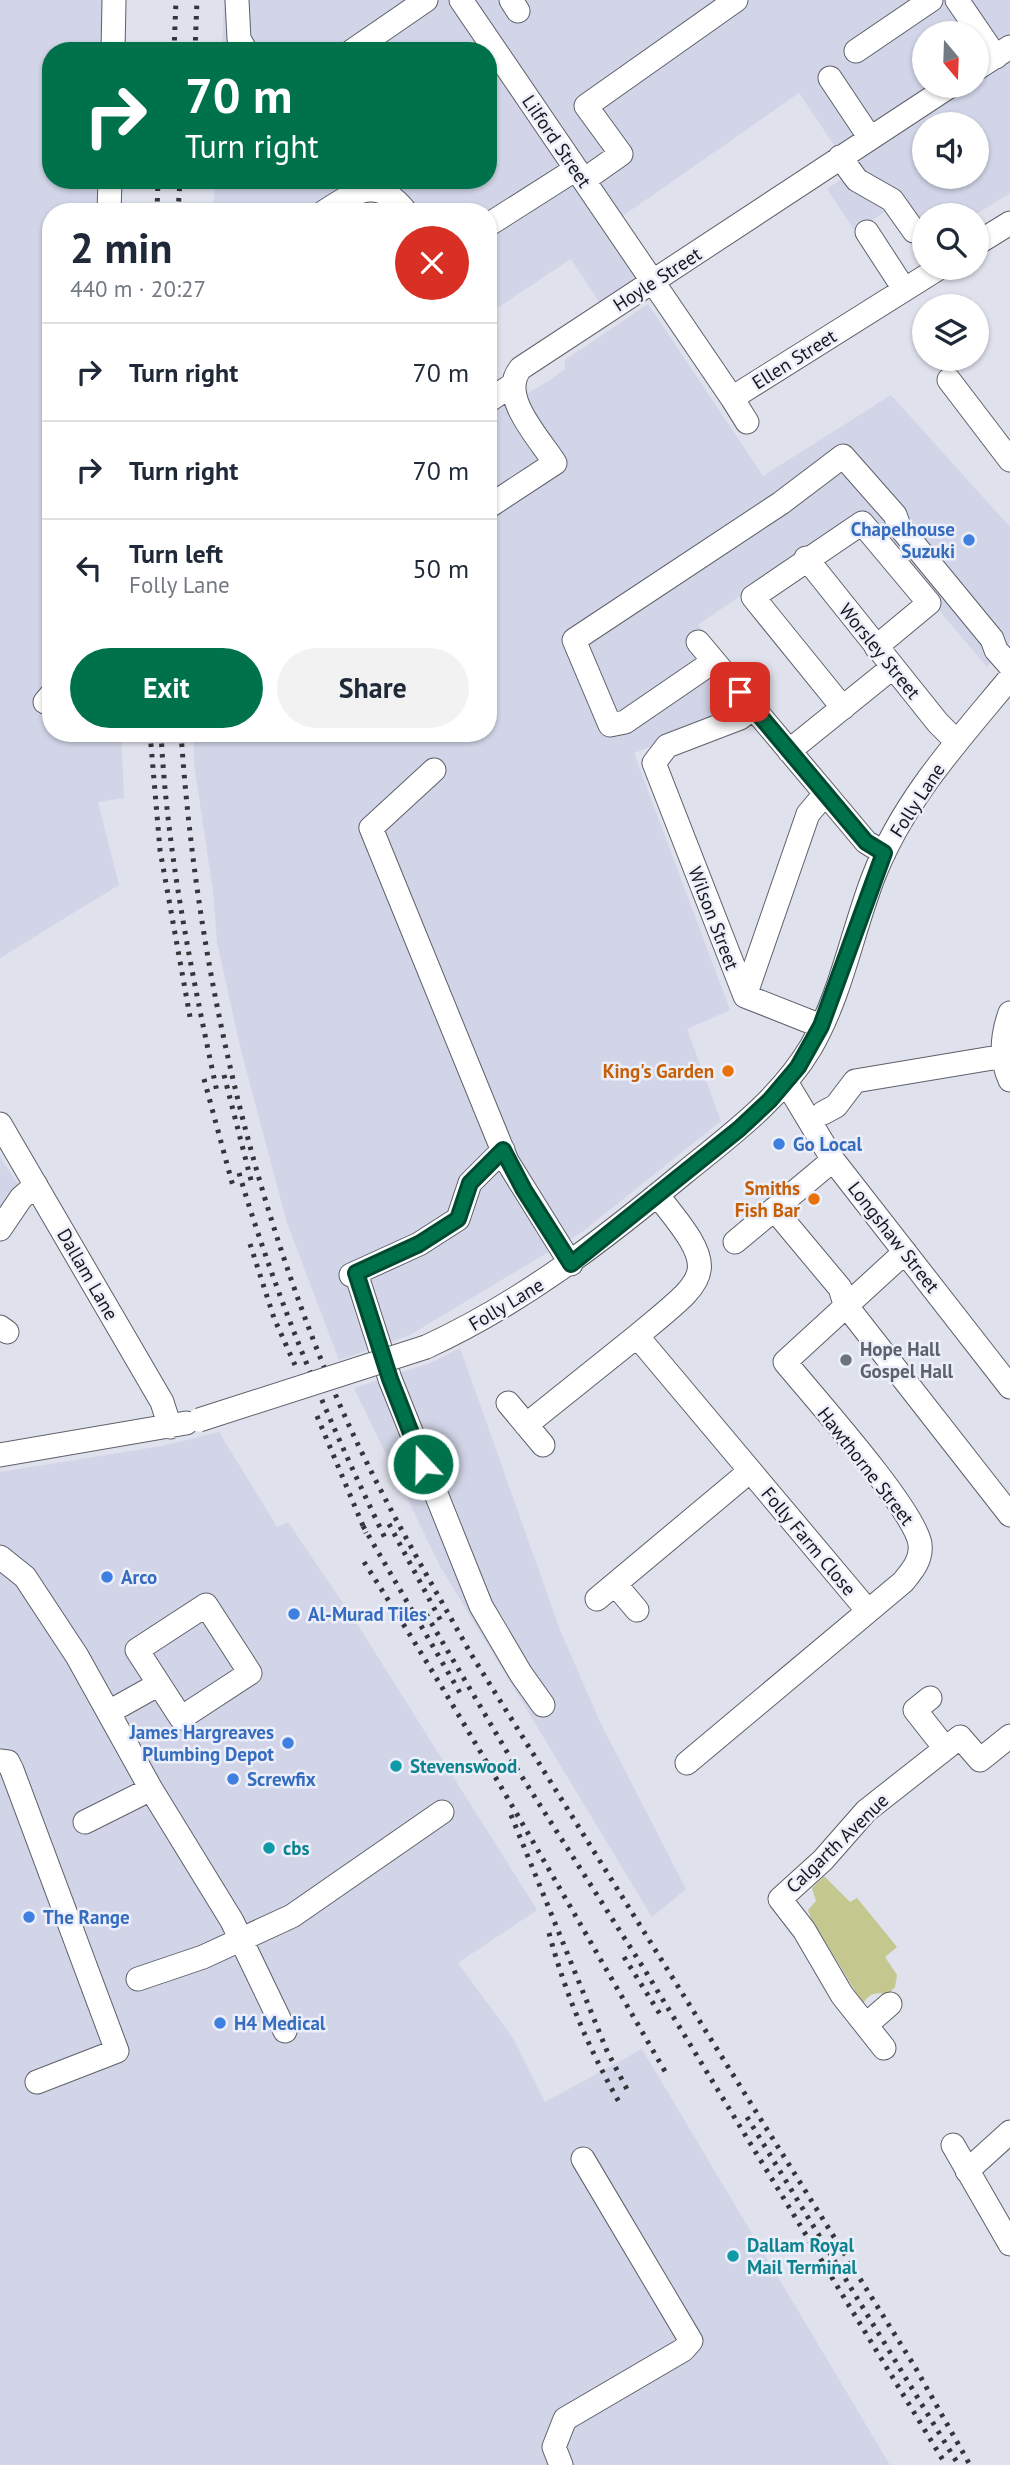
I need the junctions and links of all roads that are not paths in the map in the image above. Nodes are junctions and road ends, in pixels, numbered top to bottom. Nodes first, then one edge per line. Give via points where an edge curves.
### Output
1 (114, 0) edge
2 (237, 0) edge
3 (426, 0) edge
4 (461, 0) edge
5 (736, 0) edge
6 (931, 0) edge
7 (957, 0) edge
8 (113, 42) edge
9 (242, 42) edge
10 (365, 42) edge
11 (490, 42) edge
12 (856, 51) dead end
13 (497, 53) edge
14 (994, 58) edge
15 (830, 78) dead end
16 (932, 98) edge
17 (870, 138) junction
18 (840, 157) junction
19 (580, 174) junction
20 (370, 189) edge
21 (377, 189) edge
22 (338, 203) edge
23 (399, 203) edge
24 (497, 220) edge
25 (1010, 223) edge
26 (912, 228) edge
27 (867, 232) dead end
28 (989, 236) edge
29 (655, 280) junction
30 (919, 280) edge
31 (904, 289) junction
32 (949, 380) dead end
33 (514, 384) junction
34 (497, 395) edge
35 (732, 398) junction
36 (747, 422) dead end
37 (1010, 460) edge
38 (497, 501) edge
39 (807, 558) junction
40 (698, 642) dead end
41 (876, 647) junction
42 (714, 661) junction
43 (1010, 666) edge
44 (893, 667) junction
45 (1010, 678) edge
46 (753, 708) junction
47 (843, 708) junction
48 (957, 742) junction
49 (789, 751) junction
50 (434, 769) dead end
51 (825, 794) junction
52 (884, 853) junction
53 (745, 996) junction
54 (1010, 1013) edge
55 (821, 1026) junction
56 (1007, 1055) edge
57 (1010, 1080) edge
58 (786, 1082) junction
59 (823, 1113) dead end
60 (0, 1124) edge
61 (503, 1150) junction
62 (833, 1160) junction
63 (36, 1185) junction
64 (657, 1195) junction
65 (774, 1209) junction
66 (0, 1229) edge
67 (735, 1242) dead end
68 (905, 1252) junction
69 (571, 1264) junction
70 (845, 1304) junction
71 (637, 1336) junction
72 (1010, 1387) edge
73 (508, 1403) dead end
74 (526, 1425) junction
75 (170, 1427) junction
76 (543, 1446) dead end
77 (0, 1455) edge
78 (750, 1471) junction
79 (1010, 1515) edge
80 (0, 1557) edge
81 (615, 1584) junction
82 (597, 1599) dead end
83 (636, 1611) dead end
84 (867, 1611) junction
85 (159, 1684) junction
86 (930, 1698) dead end
87 (543, 1705) dead end
88 (109, 1712) junction
89 (1010, 1736) edge
90 (945, 1748) junction
91 (0, 1761) edge
92 (687, 1763) dead end
93 (151, 1790) junction
94 (442, 1812) dead end
95 (85, 1822) dead end
96 (242, 1941) junction
97 (138, 1979) dead end
98 (890, 2004) dead end
99 (866, 2025) junction
100 (285, 2031) dead end
101 (884, 2048) dead end
102 (37, 2082) dead end
103 (1010, 2132) edge
104 (953, 2145) dead end
105 (583, 2159) dead end
106 (967, 2171) junction
107 (1010, 2244) edge
108 (561, 2465) edge

1 - 8 street
2 - 9 street
3 - 10 street
4 - 11 street, Lilford Street
5 - 19 street via 586,106 621,154
6 - 12 street
7 - 14 street
13 - 19 street, Lilford Street
15 - 17 street
16 - 17 street, Hoyle Street
17 - 18 street, Hoyle Street
18 - 26 street via 857,180 892,200
18 - 29 street, Hoyle Street
19 - 24 street
19 - 29 street, Lilford Street
20 - 22 street
21 - 23 street via 390,192
25 - 28 street
27 - 31 street
29 - 33 street, Hoyle Street via 522,368
29 - 35 street, Ellen Street
30 - 31 street, Ellen Street
31 - 35 street, Ellen Street
32 - 37 street
33 - 34 street, Hoyle Street
33 - 38 street via 518,405 555,463
35 - 36 street
39 - 41 street, Worsley Street
39 - 41 street via 862,523 929,603
39 - 47 street via 753,597
40 - 42 street
41 - 44 street, Worsley Street
42 - 43 street via 625,722 610,725 574,640 844,456
42 - 46 street
44 - 47 street
44 - 48 street, Worsley Street
45 - 48 street, Folly Lane
46 - 49 street
46 - 53 street, Wilson Street via 740,718 667,746 654,763
47 - 49 street
48 - 52 street, Folly Lane via 912,799
49 - 51 street
50 - 61 street via 372,828
51 - 52 street via 866,842
51 - 53 street via 808,814
52 - 55 street, Folly Lane
53 - 55 street
54 - 56 street via 1003,1038
55 - 58 street, Folly Lane
56 - 57 street
56 - 59 street via 855,1082 836,1106
58 - 62 street, Longshaw Street
58 - 64 street, Folly Lane via 756,1114
60 - 63 street, Dallam Lane
61 - 69 street
61 - 87 street via 470,1183 458,1219 419,1244 353,1274 481,1606
62 - 65 street
62 - 68 street, Longshaw Street
63 - 66 street
63 - 75 street, Dallam Lane via 162,1402
64 - 69 street, Folly Lane
64 - 71 street via 692,1238 699,1270 692,1289
65 - 67 street
65 - 70 street via 840,1288
68 - 70 street, Hawthorne Street
68 - 72 street, Longshaw Street
69 - 75 street, Folly Lane, bridge via 480,1321 426,1347
70 - 79 street
70 - 84 street, Hawthorne Street via 785,1362 918,1534 921,1547 914,1569
71 - 74 street
71 - 78 street, Folly Farm Close
73 - 74 street
74 - 76 street
75 - 77 street, Folly Lane
78 - 81 street, Folly Farm Close
78 - 84 street, Folly Farm Close
80 - 88 street via 19,1571 41,1598
81 - 82 street, Folly Farm Close
81 - 83 street
84 - 92 street, Hawthorne Street
85 - 85 street via 181,1718 250,1673 206,1605 137,1650
85 - 88 street
86 - 90 street via 915,1710
88 - 93 street
89 - 90 street via 980,1760 960,1737
90 - 99 street, Calgarth Avenue via 866,1811 780,1899
91 - 102 street via 8,1762 12,1770 117,2051
93 - 95 street
93 - 96 street
94 - 96 street via 292,1916
96 - 97 street
96 - 100 street
98 - 99 street
99 - 101 street, Calgarth Avenue
103 - 106 street
104 - 106 street
105 - 108 street via 691,2341 565,2419 554,2447
106 - 107 street

